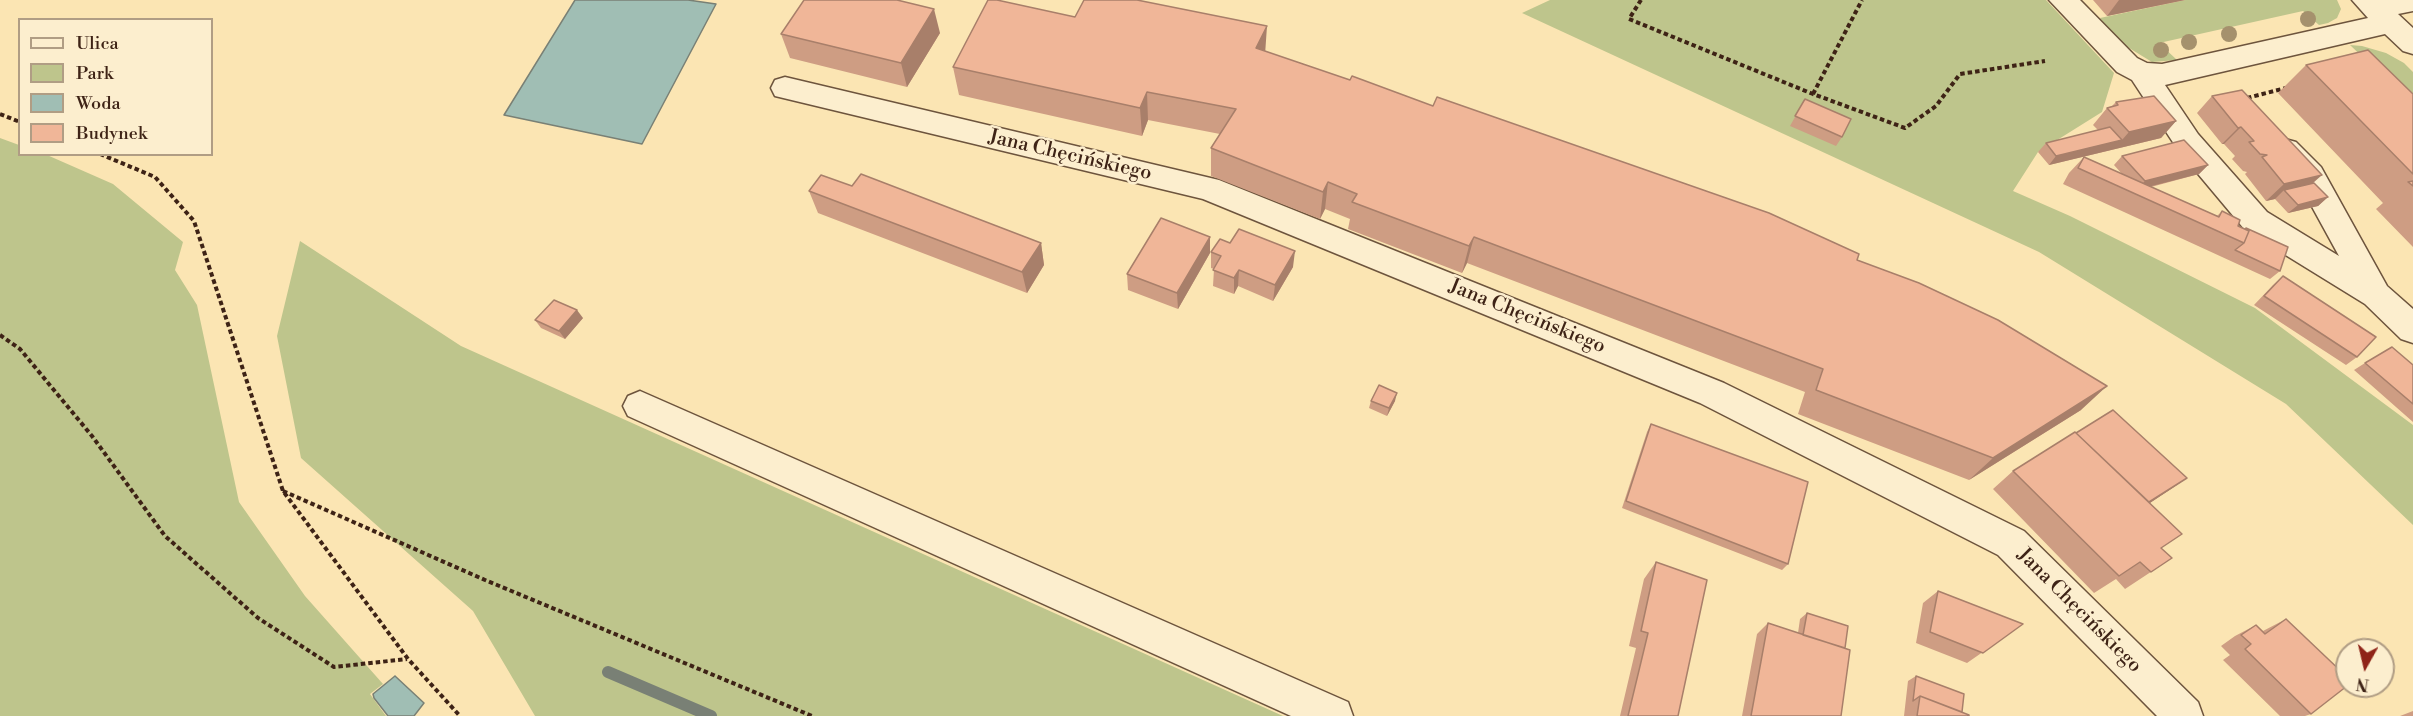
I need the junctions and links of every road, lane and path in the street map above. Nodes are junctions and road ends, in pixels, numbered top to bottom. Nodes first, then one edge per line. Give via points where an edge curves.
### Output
1 (1641, 0) edge
2 (1862, 0) edge
3 (2062, 0) edge
4 (2413, 1) edge
5 (2378, 11) edge
6 (2413, 44) edge
7 (2045, 61) dead end
8 (2142, 73) junction
9 (2294, 86) dead end
10 (785, 88) dead end
11 (1813, 94) junction
12 (2236, 101) joint
13 (0, 114) edge
14 (18, 121) edge
15 (105, 156) edge
16 (2376, 295) junction
17 (2413, 329) edge
18 (0, 335) edge
19 (640, 406) dead end
20 (283, 490) junction
21 (408, 659) junction
22 (459, 716) edge
23 (812, 716) edge
24 (1334, 716) edge
25 (2184, 716) edge

1 - 11 path via 1629,19
2 - 11 path
3 - 8 street via 2127,65
4 - 5 street
5 - 6 street
5 - 8 street via 2162,75
7 - 11 path via 1960,74 1936,106 1905,128
8 - 16 street via 2188,142 2256,221
9 - 12 path
10 - 25 street, Jana Chęcińskiego via 1208,188 1712,393 2011,543
12 - 16 street via 2310,175
13 - 14 path
15 - 20 path via 155,177 194,221
16 - 17 street
18 - 21 path via 20,349 92,436 165,536 258,618 334,668
19 - 24 street
20 - 21 path
20 - 23 path via 485,580
21 - 22 path

